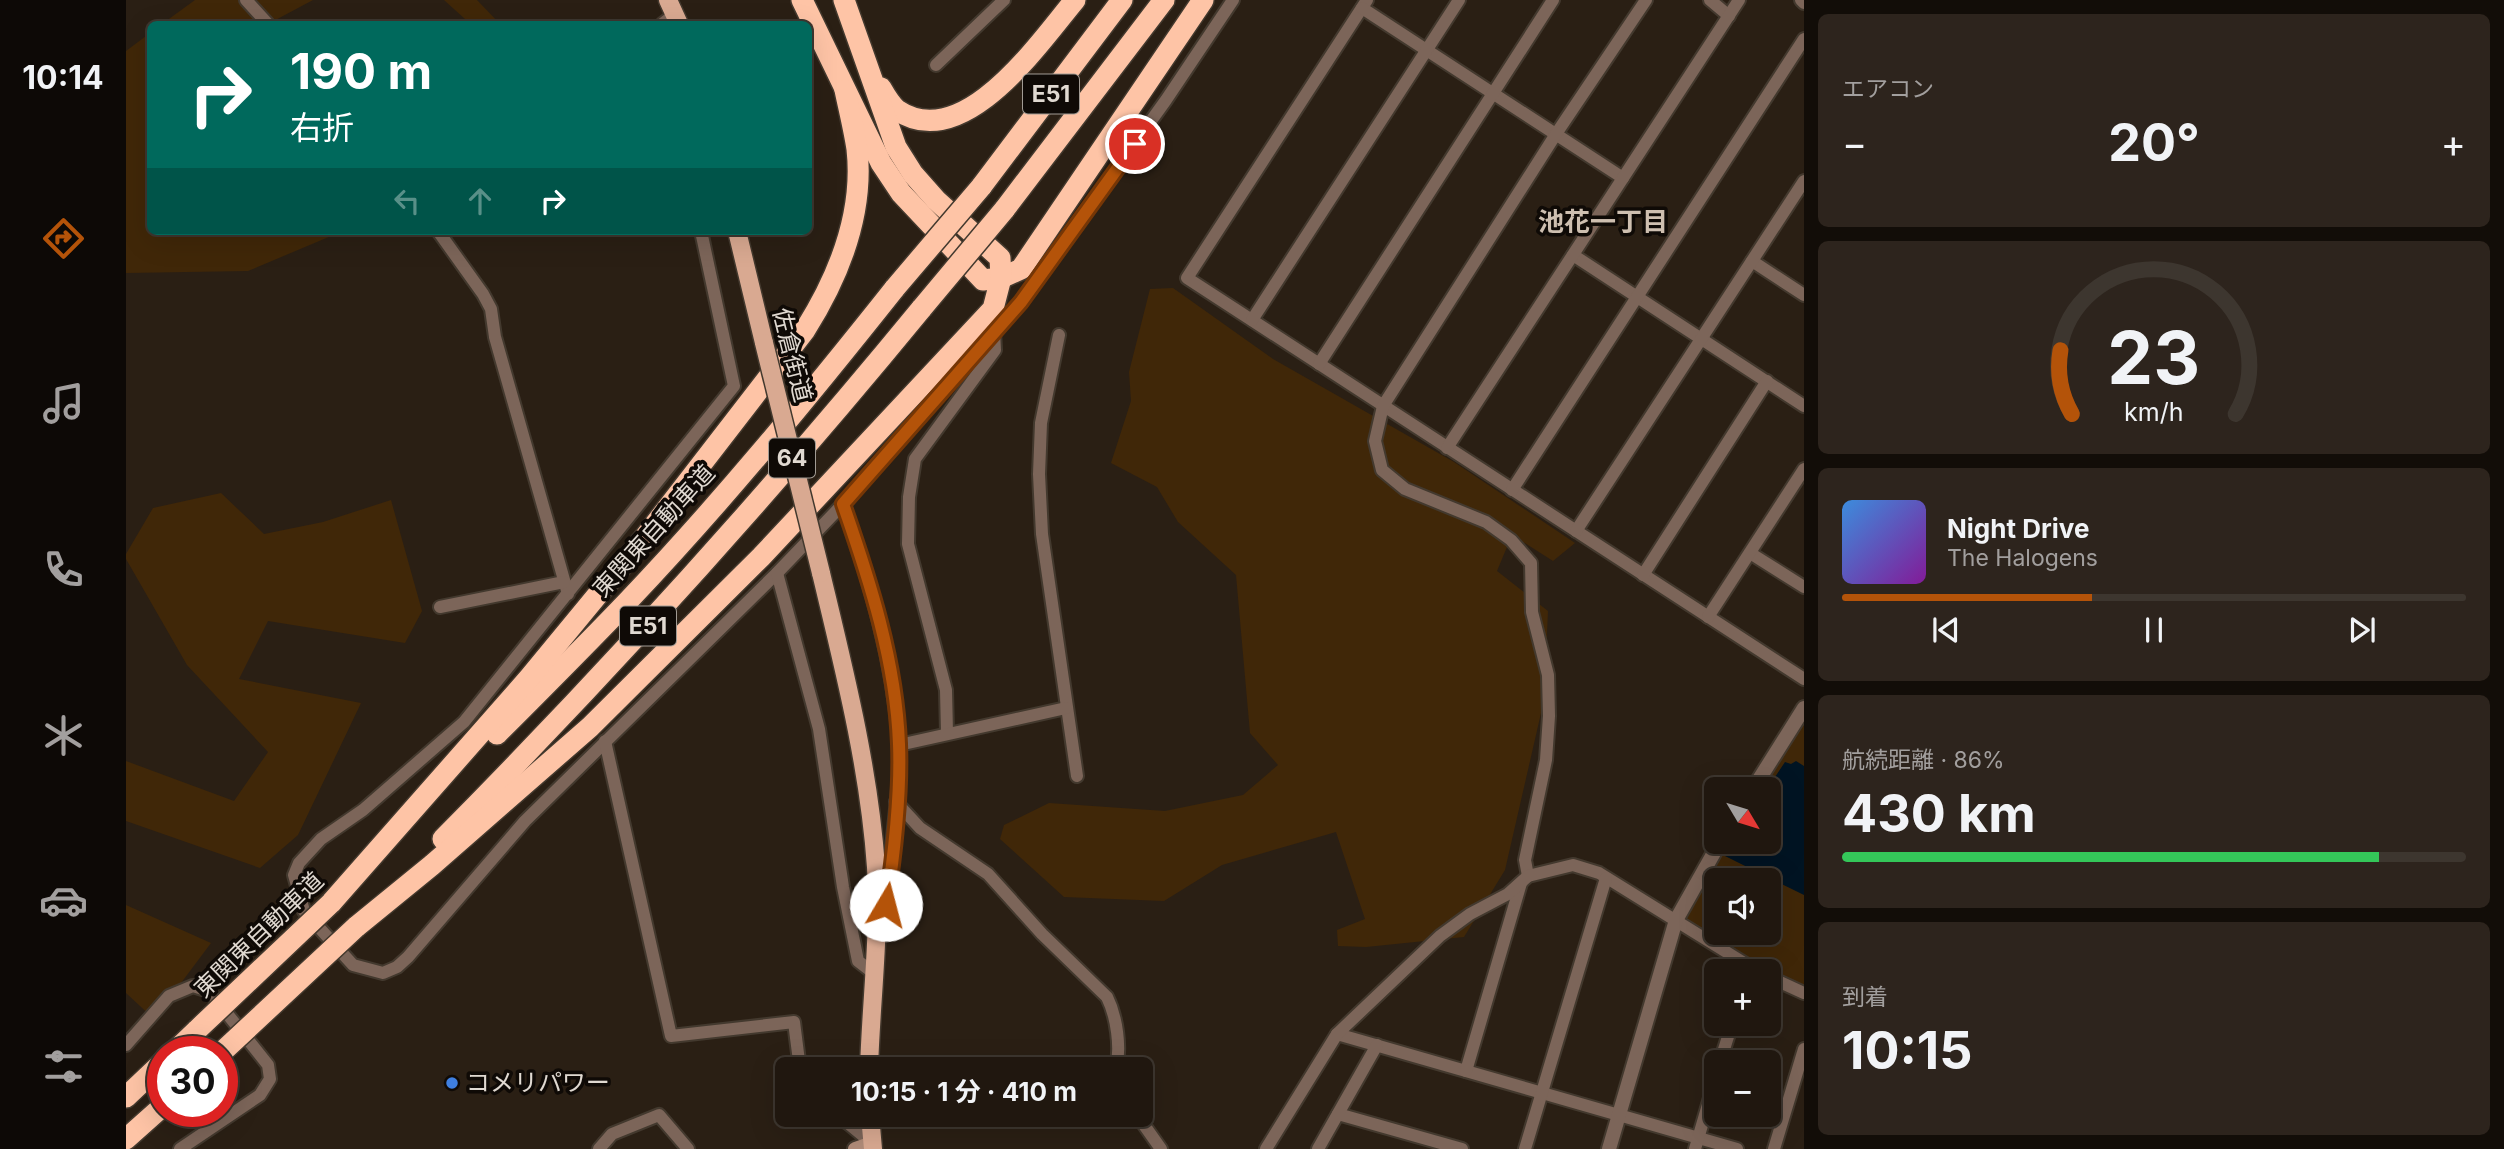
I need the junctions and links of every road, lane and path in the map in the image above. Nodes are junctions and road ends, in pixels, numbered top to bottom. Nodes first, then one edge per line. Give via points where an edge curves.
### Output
1 (246, 0) edge
2 (802, 0) edge
3 (844, 0) edge
4 (1003, 0) edge
5 (1075, 0) edge
6 (1122, 0) edge
7 (1164, 0) edge
8 (1203, 0) edge
9 (1233, 0) edge
10 (1460, 0) edge
11 (1553, 0) edge
12 (1646, 0) edge
13 (1710, 0) edge
14 (1739, 0) edge
15 (1365, 4) edge
16 (1729, 16) junction
17 (265, 21) edge
18 (1804, 39) edge
19 (1427, 50) junction
20 (936, 65) dead end
21 (869, 72) junction
22 (845, 90) junction
23 (1492, 92) junction
24 (1556, 134) junction
25 (1623, 178) junction
26 (1804, 181) edge
27 (441, 235) edge
28 (702, 235) edge
29 (738, 235) edge
30 (1573, 255) junction
31 (1752, 261) junction
32 (1001, 278) junction
33 (1804, 295) edge
34 (1637, 297) junction
35 (1252, 320) junction
36 (994, 331) junction
37 (1059, 335) dead end
38 (1701, 339) junction
39 (1319, 364) junction
40 (1767, 382) junction
41 (1382, 406) junction
42 (1804, 406) edge
43 (1447, 447) junction
44 (1804, 469) edge
45 (1512, 490) junction
46 (843, 504) junction
47 (1576, 531) junction
48 (1750, 553) junction
49 (777, 573) junction
50 (1643, 575) junction
51 (1804, 587) edge
52 (566, 588) junction
53 (440, 607) dead end
54 (1708, 617) junction
55 (1804, 680) edge
56 (1066, 708) junction
57 (1804, 708) edge
58 (947, 733) junction
59 (605, 741) junction
60 (899, 745) junction
61 (1077, 776) dead end
62 (1761, 777) edge
63 (897, 802) junction
64 (1713, 854) edge
65 (1606, 878) junction
66 (1524, 879) junction
67 (331, 903) junction
68 (1676, 920) junction
69 (878, 923) junction
70 (356, 927) junction
71 (1734, 959) edge
72 (876, 975) junction
73 (1781, 982) edge
74 (1804, 993) edge
75 (1337, 1034) junction
76 (191, 1036) edge
77 (238, 1037) edge
78 (126, 1045) edge
79 (1377, 1045) junction
80 (1804, 1049) edge
81 (798, 1057) edge
82 (870, 1057) edge
83 (1118, 1057) edge
84 (1466, 1071) junction
85 (147, 1077) edge
86 (1542, 1093) junction
87 (126, 1097) edge
88 (1338, 1114) junction
89 (1619, 1115) junction
90 (1704, 1117) edge
91 (147, 1120) edge
92 (851, 1127) edge
93 (869, 1127) edge
94 (1145, 1127) edge
95 (126, 1139) edge
96 (1696, 1143) edge
97 (867, 1147) edge
98 (180, 1149) edge
99 (599, 1149) edge
100 (688, 1149) edge
101 (1161, 1149) edge
102 (1266, 1149) edge
103 (1318, 1149) edge
104 (1462, 1149) edge
105 (1525, 1149) edge
106 (1609, 1149) edge
107 (1737, 1149) edge
108 (1774, 1149) edge

1 - 17 street
2 - 22 highway
3 - 21 highway
4 - 20 street
5 - 21 highway via 993,93 953,116 924,121 896,109
6 - 67 highway, 東関東自動車道 / E51, bridge via 981,187 813,391 629,600
7 - 70 highway, E51, bridge via 1004,210 845,401 654,619
8 - 32 highway via 1021,269
9 - 36 street via 1166,100
10 - 19 street
11 - 23 street
12 - 24 street
13 - 16 street
14 - 16 street
15 - 19 street
15 - 35 street via 1187,278
16 - 25 street
18 - 34 street
19 - 23 street
19 - 35 street
21 - 32 highway via 896,147 913,174 1000,258
22 - 32 highway via 901,193 983,280
22 - 67 highway via 857,150 855,211 834,275 805,330 599,594
23 - 24 street
23 - 39 street
24 - 25 street
24 - 41 street
25 - 30 street
26 - 31 street
27 - 52 street via 477,282 491,310
28 - 52 street via 734,386
29 - 69 main road, 佐倉街道 / 64, bridge via 852,706 869,801
30 - 34 street
30 - 43 street
31 - 33 street
31 - 38 street
32 - 70 highway via 993,309 761,557 590,727
34 - 38 street
34 - 45 street
35 - 39 street
36 - 46 street
36 - 58 street via 995,350 915,459 909,497 908,544 946,690
37 - 56 street via 1041,423 1039,474 1042,534
38 - 40 street
38 - 47 street
39 - 41 street
40 - 42 street
40 - 50 street
41 - 43 street
41 - 66 street via 1375,441 1382,470 1405,489 1486,522 1511,540 1531,563 1532,612 1548,675 1549,716 1546,760
43 - 45 street
44 - 48 street
45 - 47 street
46 - 49 street
46 - 60 street via 879,619
47 - 50 street
48 - 51 street
48 - 54 street
49 - 59 street
49 - 72 street via 819,729 859,961
50 - 54 street
52 - 53 street
52 - 59 street via 464,722 363,810 321,839 299,863 294,875 304,911 353,965 383,973 397,967 525,821
54 - 55 street
56 - 58 street
56 - 61 street
57 - 62 street
58 - 60 street
59 - 81 street via 671,1036 794,1022
60 - 63 street
63 - 69 street via 890,881
63 - 83 street via 920,828 988,874 1107,998 1113,1011
64 - 68 street
65 - 66 street via 1573,865
65 - 68 street
65 - 86 street
66 - 75 street via 1508,894 1454,924
66 - 84 street
67 - 76 highway, 東関東自動車道 / E51, bridge
68 - 71 street
68 - 89 street
69 - 72 main road, 佐倉街道 / 64
70 - 77 highway, E51, bridge
72 - 82 main road, 佐倉街道 / 64
73 - 74 street
75 - 79 street
75 - 102 street
78 - 98 street via 169,996 193,986 209,991 268,1065 270,1079 260,1095
79 - 84 street
79 - 88 street
80 - 108 street
84 - 86 street
85 - 87 highway
86 - 89 street
86 - 105 street
88 - 103 street
88 - 104 street
89 - 96 street
89 - 106 street
90 - 96 street
91 - 95 highway
92 - 97 street
93 - 97 main road
94 - 101 street
96 - 107 street
99 - 100 street via 612,1134 659,1115

